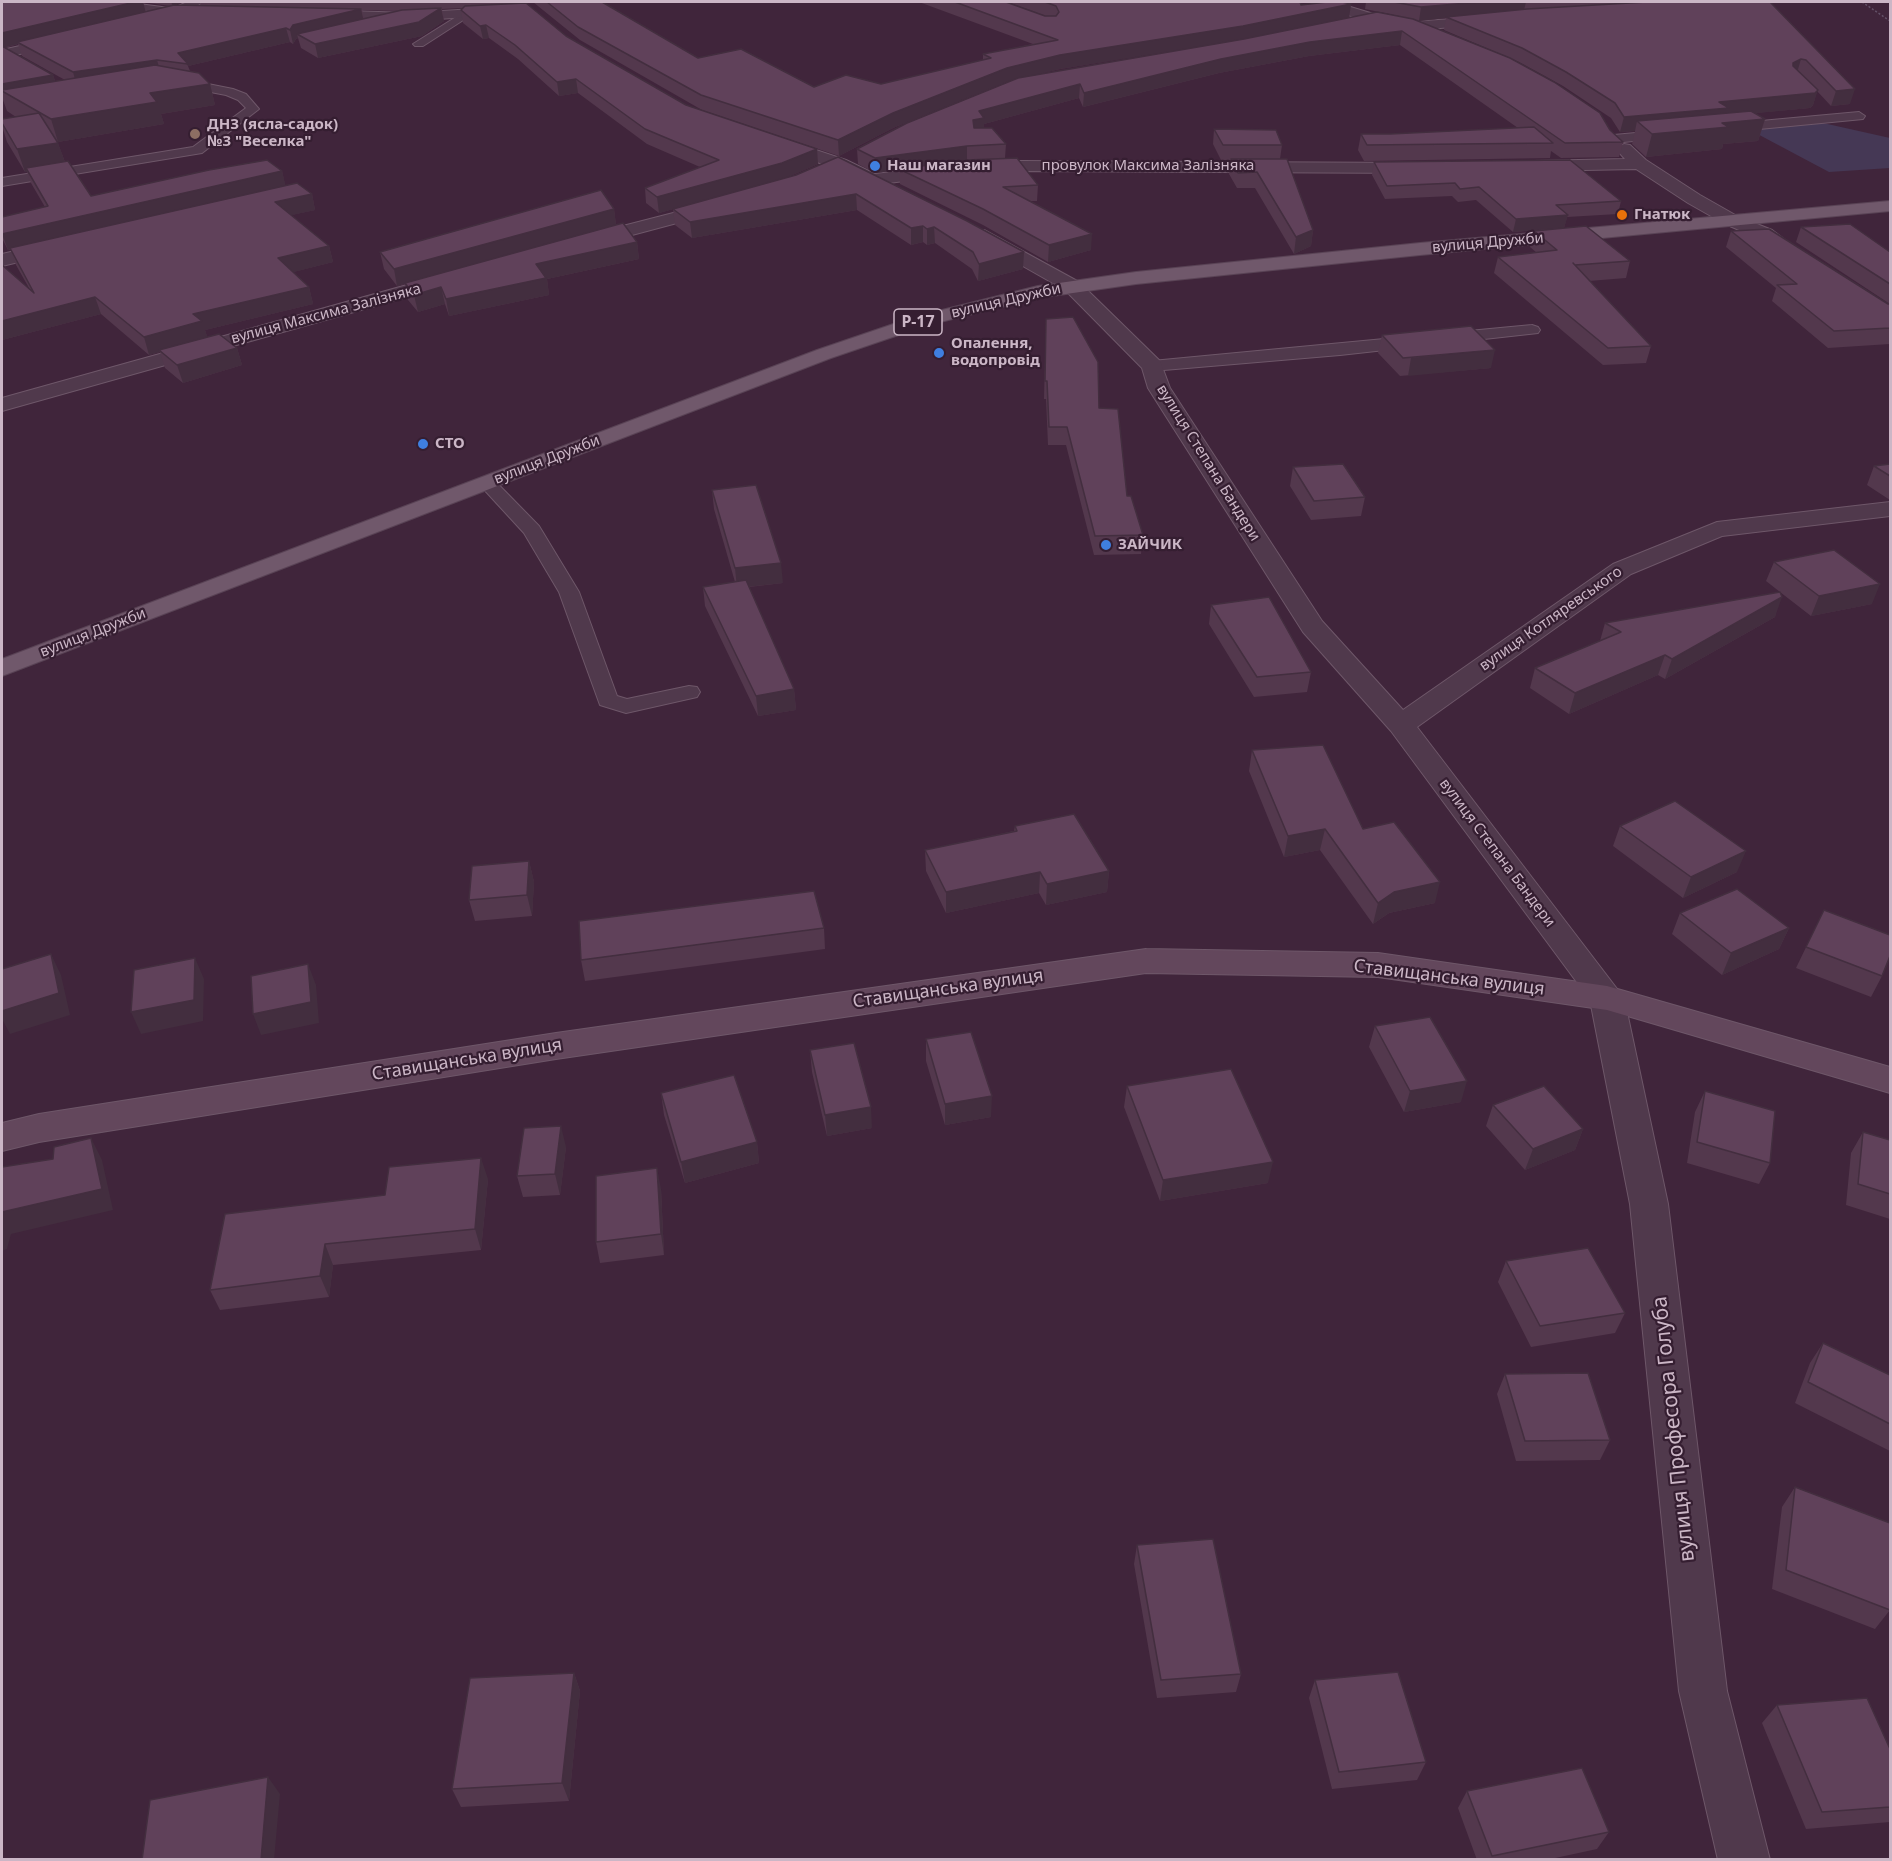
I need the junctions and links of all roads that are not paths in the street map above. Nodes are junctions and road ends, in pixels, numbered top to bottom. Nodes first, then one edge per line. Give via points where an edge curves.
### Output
1 (105, 2) edge
2 (196, 2) edge
3 (1321, 2) edge
4 (1342, 4) edge
5 (523, 10) edge
6 (177, 12) junction
7 (210, 12) edge
8 (305, 14) edge
9 (464, 15) junction
10 (408, 16) junction
11 (1374, 19) junction
12 (1501, 19) edge
13 (133, 23) edge
14 (1415, 26) junction
15 (365, 27) edge
16 (1335, 27) edge
17 (78, 36) edge
18 (1445, 38) edge
19 (419, 44) edge
20 (4, 53) edge
21 (26, 64) edge
22 (161, 80) edge
23 (1823, 105) dead end
24 (1859, 116) dead end
25 (1807, 120) junction
26 (1604, 123) edge
27 (1716, 129) edge
28 (1682, 133) edge
29 (762, 137) edge
30 (1614, 140) junction
31 (860, 153) edge
32 (840, 164) junction
33 (1640, 164) junction
34 (1515, 166) edge
35 (1433, 168) edge
36 (820, 172) edge
37 (873, 180) junction
38 (2, 182) edge
39 (903, 195) edge
40 (729, 204) edge
41 (1890, 206) edge
42 (1731, 220) junction
43 (965, 226) edge
44 (70, 244) edge
45 (576, 244) edge
46 (2, 260) edge
47 (1805, 260) edge
48 (463, 276) edge
49 (1071, 286) junction
50 (1532, 330) dead end
51 (1152, 366) junction
52 (2, 405) edge
53 (487, 483) junction
54 (1890, 509) edge
55 (2, 668) edge
56 (689, 692) dead end
57 (1401, 725) junction
58 (1607, 998) junction
59 (1890, 1080) edge
60 (2, 1137) edge
61 (1744, 1860) edge

1 - 6 lane
2 - 6 street
3 - 4 street
4 - 11 street
5 - 9 street
6 - 7 street
6 - 13 street
8 - 10 street
9 - 10 street
9 - 19 lane
10 - 15 lane
11 - 14 street
11 - 16 street
12 - 14 street
14 - 18 street
17 - 20 street
20 - 21 lane
22 - 38 lane via 229,92 242,97 253,109 197,150
23 - 25 lane
24 - 25 lane
25 - 27 lane
26 - 30 street
28 - 30 lane
29 - 32 street
30 - 33 street
31 - 32 street
32 - 36 street
32 - 37 street
33 - 34 street
33 - 42 street
35 - 37 street, провулок Максима Залізняка via 999,167
37 - 39 street
40 - 45 street
41 - 42 main road, вулиця Дружби / Р-17
42 - 47 street via 1765,234
42 - 49 main road, вулиця Дружби / Р-17
43 - 49 street, вулиця Степана Бандери
44 - 46 street
48 - 52 street, вулиця Максима Залізняка
49 - 51 street, вулиця Степана Бандери
49 - 53 main road, вулиця Дружби / Р-17 via 921,321 824,354
50 - 51 lane
51 - 57 street, вулиця Степана Бандери via 1159,388 1312,626
53 - 55 main road, вулиця Дружби / Р-17
53 - 56 lane via 532,530 569,592 608,700 626,706
54 - 57 street, вулиця Котляревського via 1717,529 1622,569
57 - 58 street, вулиця Степана Бандери
58 - 59 street, Ставищанська вулиця
58 - 60 street, Ставищанська вулиця via 1378,965 1146,961 544,1048
58 - 61 street, вулиця Професора Голуба via 1648,1204 1703,1691

